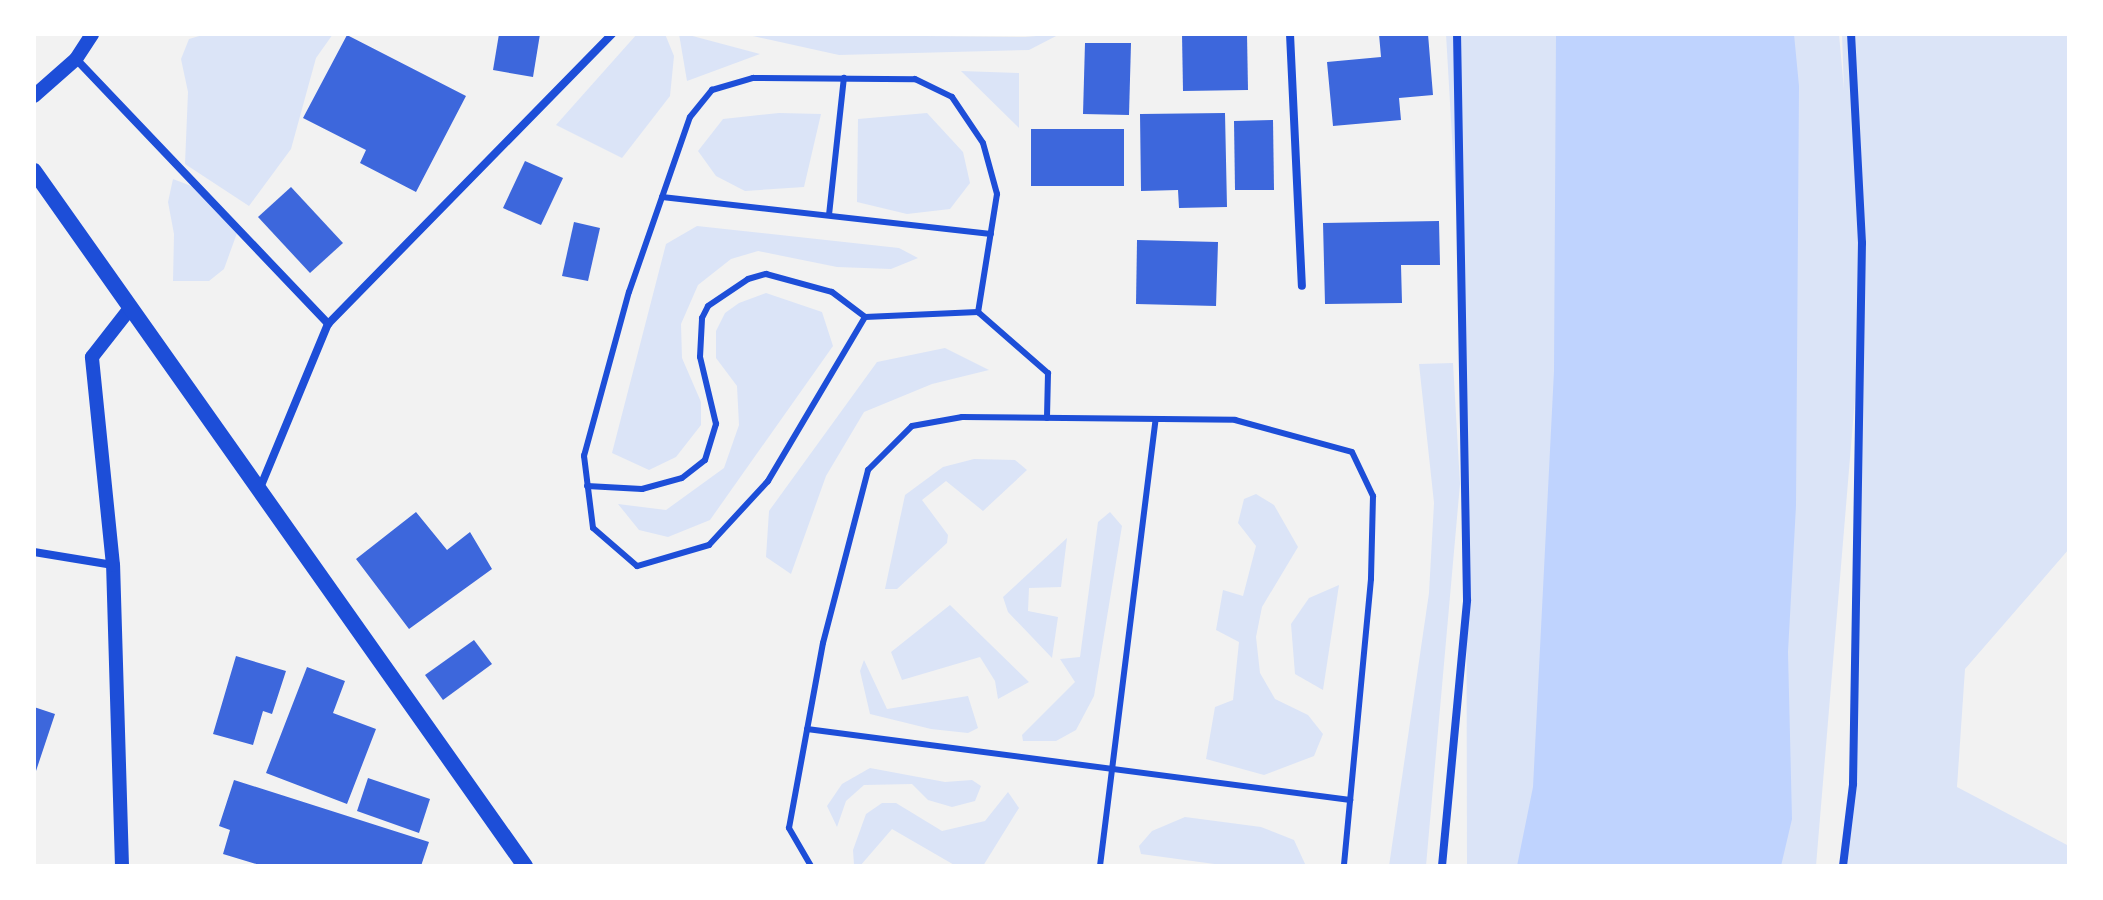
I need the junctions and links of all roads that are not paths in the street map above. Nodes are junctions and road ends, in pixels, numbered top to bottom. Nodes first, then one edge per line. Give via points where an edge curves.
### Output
1 (92, 34) edge
2 (612, 34) edge
3 (1290, 34) edge
4 (1457, 34) edge
5 (1851, 34) edge
6 (76, 59) junction
7 (844, 78) junction
8 (34, 96) edge
9 (34, 171) edge
10 (662, 197) junction
11 (829, 215) junction
12 (991, 234) junction
13 (1302, 286) dead end
14 (131, 307) junction
15 (978, 312) junction
16 (865, 317) junction
17 (328, 324) junction
18 (1047, 418) junction
19 (1156, 419) junction
20 (587, 486) junction
21 (259, 489) junction
22 (34, 552) edge
23 (113, 565) junction
24 (807, 729) junction
25 (1114, 770) junction
26 (1350, 800) junction
27 (122, 866) edge
28 (525, 866) edge
29 (811, 866) edge
30 (1100, 866) edge
31 (1344, 866) edge
32 (1442, 866) edge
33 (1843, 866) edge

1 - 6 street
2 - 17 street
3 - 13 street
4 - 32 street via 1467,600
5 - 33 street via 1862,243 1853,784
6 - 8 street
6 - 17 street
7 - 10 lane via 753,78 712,90 690,117
7 - 11 lane
7 - 12 lane via 915,79 952,97 983,143 997,194
9 - 14 main road
10 - 11 lane
10 - 20 lane via 629,292 584,456
11 - 12 lane
12 - 15 lane
14 - 21 main road
14 - 23 street via 92,357
15 - 16 lane
15 - 18 lane via 1048,373
16 - 20 lane via 768,481 709,545 637,566 593,528
16 - 20 lane via 832,292 766,274 748,279 708,306 702,318 700,357 716,424 705,460 682,478 642,489
17 - 21 street
18 - 19 lane
18 - 24 lane via 962,417 912,426 868,470 823,643
19 - 25 lane
19 - 26 lane via 1235,420 1352,452 1373,496 1371,579
21 - 28 main road
22 - 23 street
23 - 27 street
24 - 25 lane
24 - 29 lane via 789,828
25 - 26 lane
25 - 30 lane
26 - 31 lane

